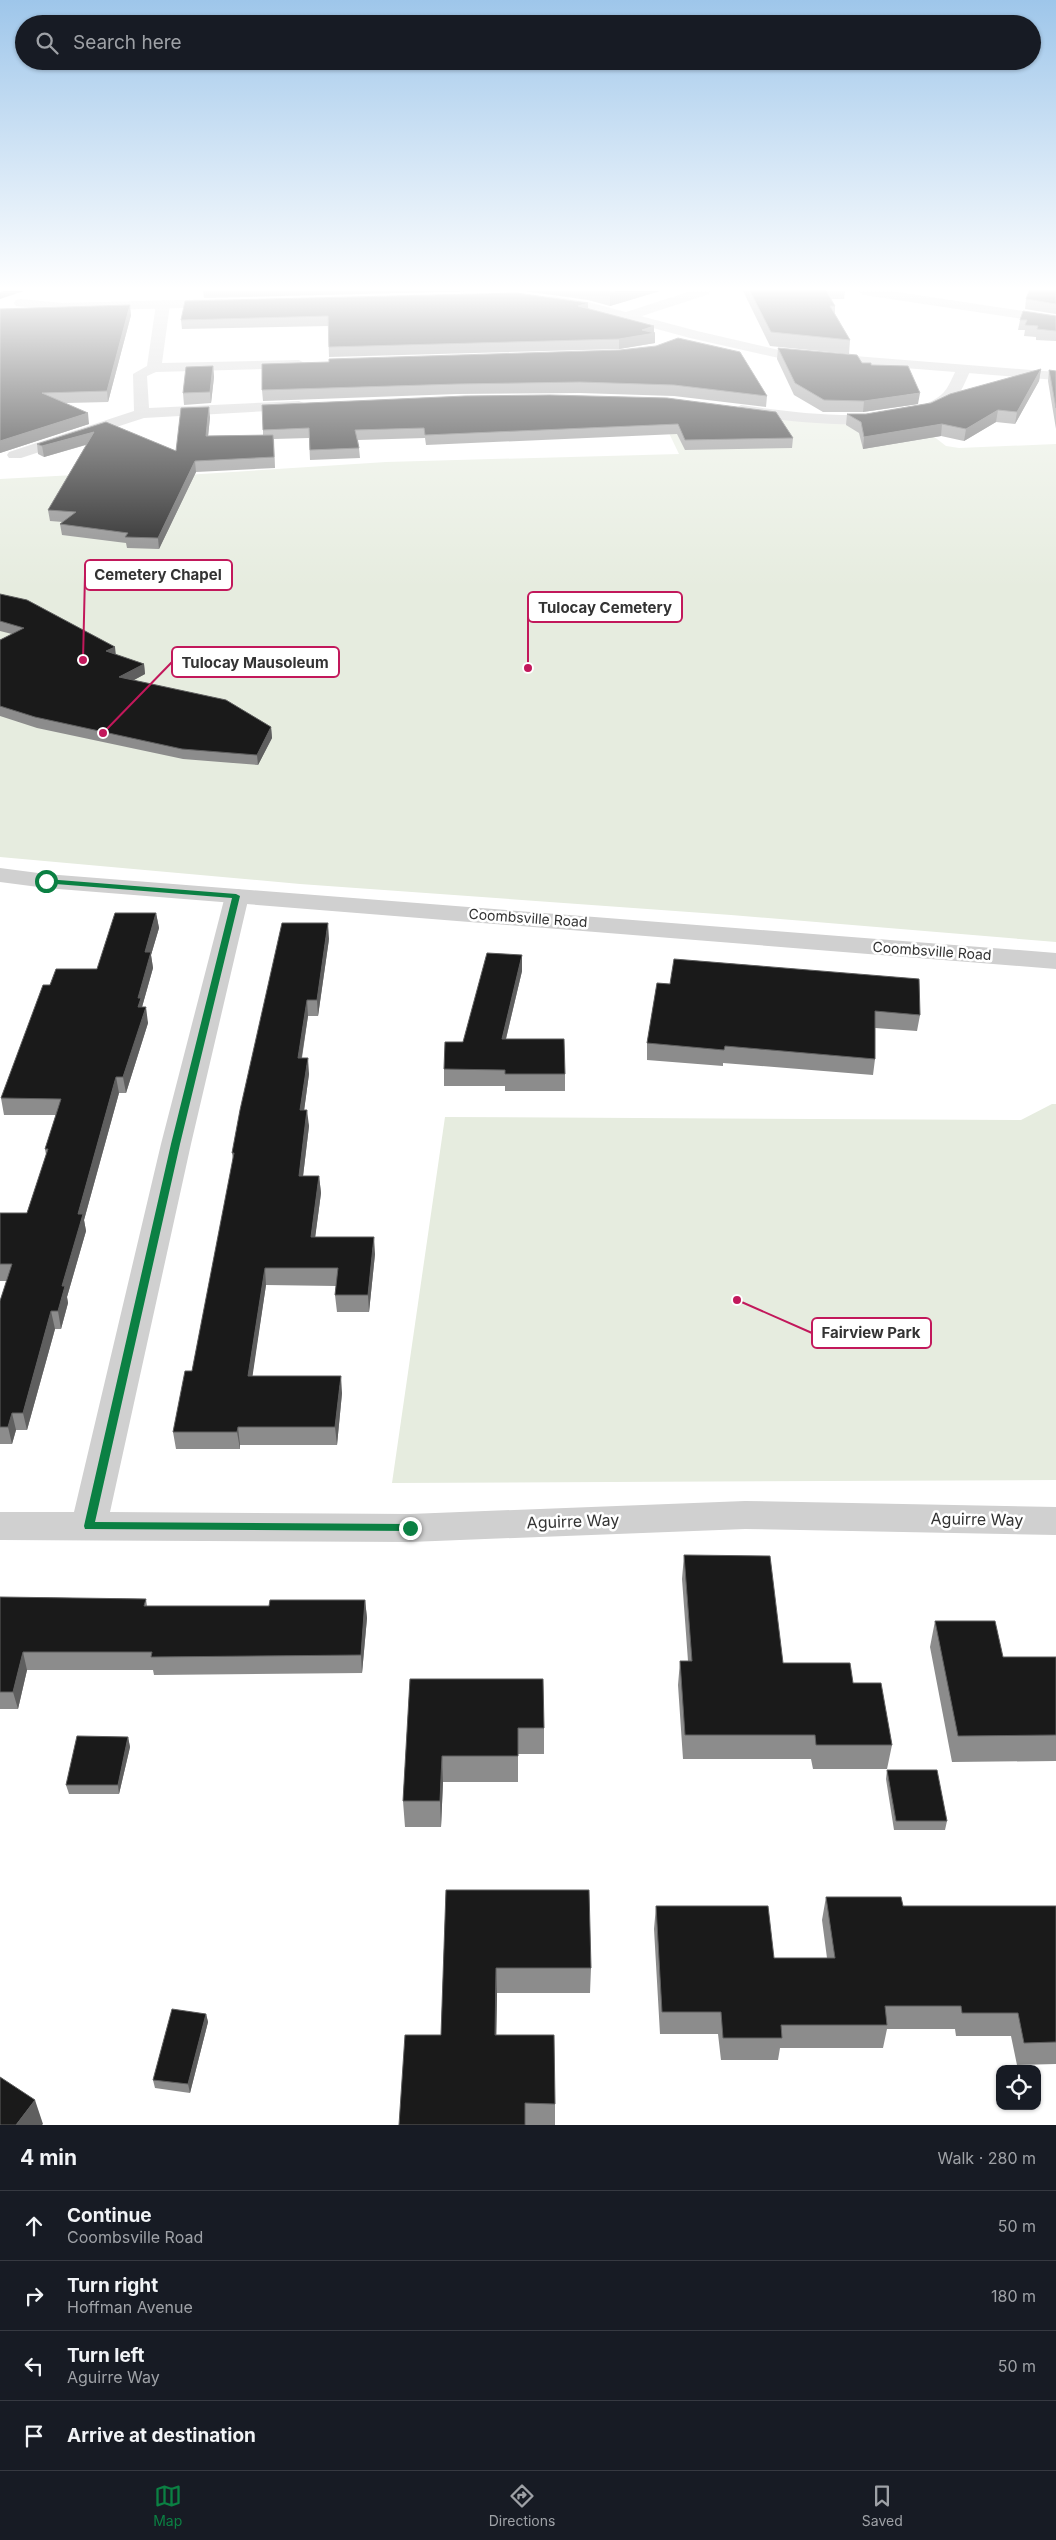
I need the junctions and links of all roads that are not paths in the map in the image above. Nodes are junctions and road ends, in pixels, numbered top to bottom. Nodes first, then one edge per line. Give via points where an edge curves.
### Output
1 (141, 390) edge
2 (954, 390) edge
3 (311, 406) edge
4 (723, 408) edge
5 (142, 412) junction
6 (15, 455) dead end
7 (0, 875) edge
8 (236, 896) junction
9 (1056, 961) edge
10 (1056, 1521) edge
11 (0, 1526) edge
12 (89, 1526) junction

1 - 5 street
2 - 4 street via 945,400 929,408 897,415 829,420
3 - 5 street
5 - 6 street
7 - 8 street, Coombsville Road
8 - 9 street, Coombsville Road
8 - 12 street
10 - 12 street, Aguirre Way via 745,1515 410,1528
11 - 12 street, Aguirre Way

